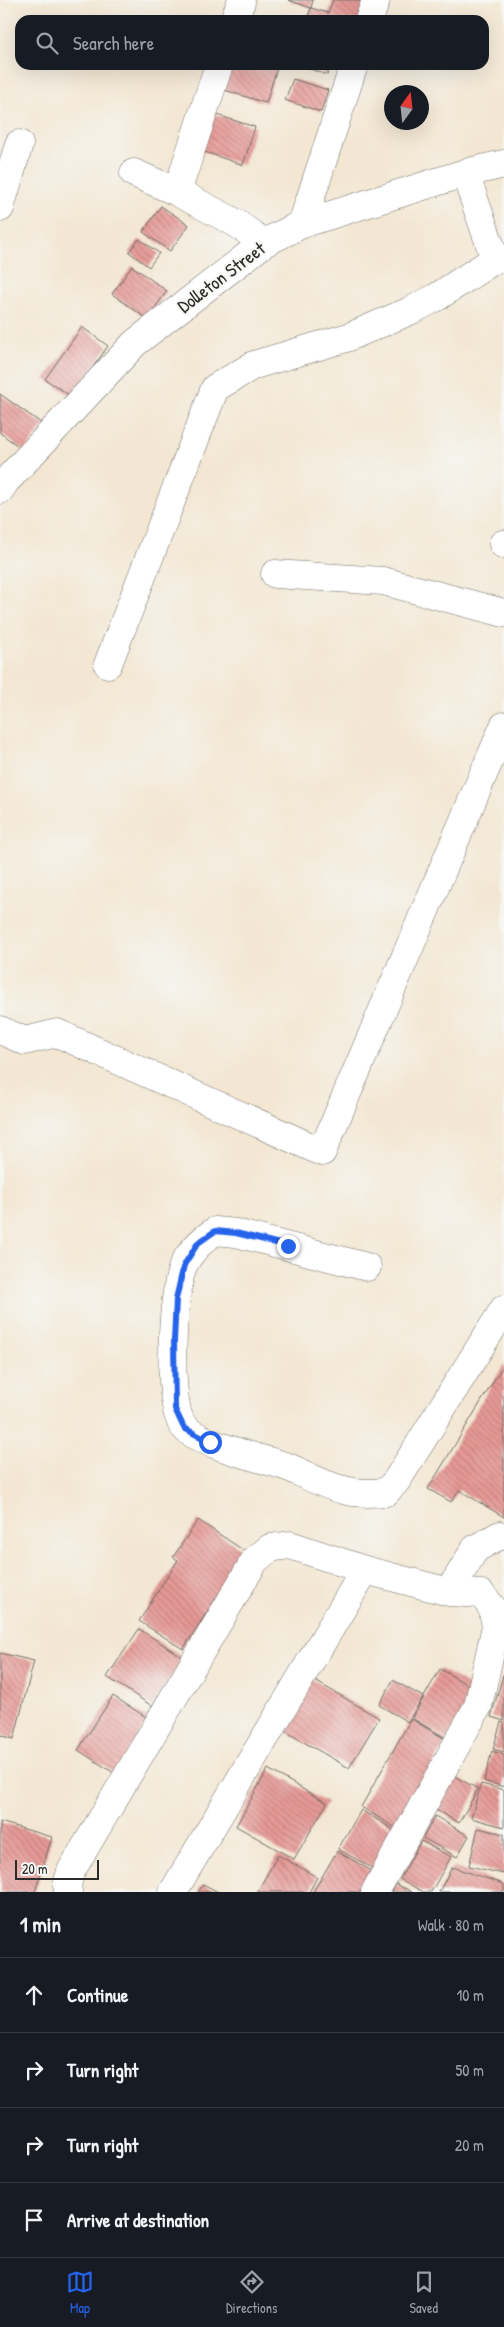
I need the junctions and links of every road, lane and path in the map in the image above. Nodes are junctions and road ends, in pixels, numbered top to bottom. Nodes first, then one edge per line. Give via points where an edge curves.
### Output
1 (376, 0) edge
2 (371, 15) edge
3 (218, 70) edge
4 (352, 70) edge
5 (20, 144) dead end
6 (504, 164) edge
7 (465, 173) junction
8 (134, 174) dead end
9 (177, 192) junction
10 (0, 208) edge
11 (302, 224) junction
12 (264, 243) junction
13 (500, 258) edge
14 (0, 489) edge
15 (275, 574) dead end
16 (504, 613) edge
17 (108, 664) dead end
18 (504, 726) edge
19 (0, 1030) edge
20 (367, 1267) dead end
21 (504, 1309) edge
22 (504, 1536) edge
23 (365, 1570) junction
24 (449, 1592) junction
25 (68, 1892) edge
26 (173, 1892) edge
27 (374, 1892) edge

1 - 2 street
3 - 9 street
4 - 11 street
5 - 10 street
6 - 7 street, Dolleton Street
7 - 11 street, Dolleton Street
7 - 13 street
8 - 9 street
9 - 12 street via 236,222
11 - 12 street, Dolleton Street
12 - 14 street, Dolleton Street via 135,343
13 - 17 street via 412,310 349,337 254,365 215,388
15 - 16 street via 383,581
18 - 19 street via 322,1152 57,1033 25,1041
20 - 21 street via 236,1233 215,1231 198,1243 184,1265 176,1299 173,1377 175,1409 184,1428 210,1442 287,1467 343,1490 367,1494 386,1492 397,1480
22 - 24 street via 500,1535 475,1549
23 - 24 street
23 - 25 street via 290,1545 270,1548 255,1560 72,1871
23 - 26 street
24 - 27 street via 481,1594 492,1607 496,1626 478,1706

